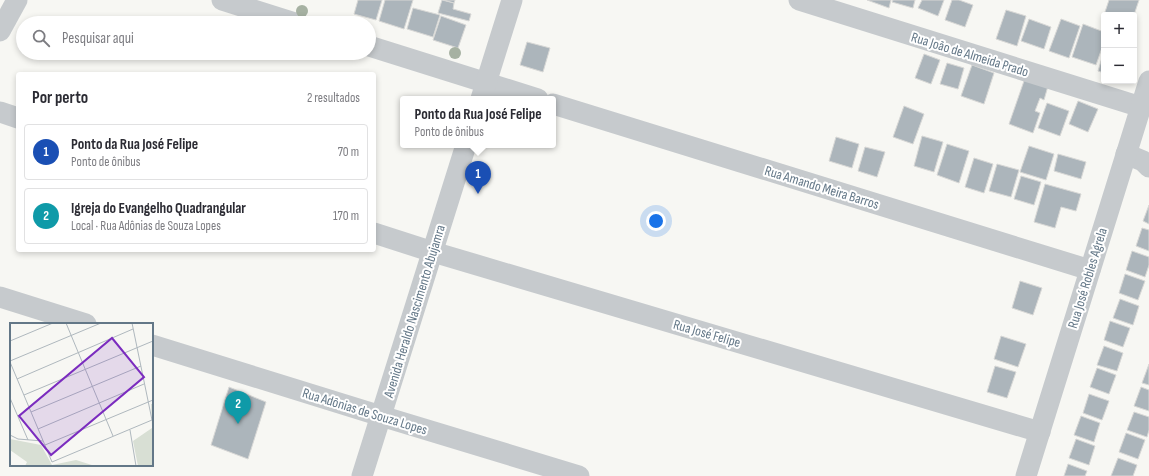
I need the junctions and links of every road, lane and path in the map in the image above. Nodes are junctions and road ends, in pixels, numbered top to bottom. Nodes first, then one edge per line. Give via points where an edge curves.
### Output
1 (17, 0) edge
2 (222, 0) edge
3 (512, 0) edge
4 (800, 0) edge
5 (273, 16) edge
6 (0, 31) edge
7 (376, 49) edge
8 (1149, 81) edge
9 (483, 91) edge
10 (517, 96) edge
11 (556, 105) edge
12 (1141, 107) junction
13 (0, 112) edge
14 (16, 117) edge
15 (465, 148) edge
16 (1126, 154) junction
17 (1149, 168) edge
18 (376, 234) edge
19 (433, 252) junction
20 (1090, 270) junction
21 (0, 297) edge
22 (83, 323) edge
23 (153, 345) edge
24 (381, 416) junction
25 (1040, 432) junction
26 (362, 476) edge
27 (579, 476) edge
28 (1026, 476) edge

1 - 6 street
2 - 5 street
3 - 9 street
4 - 12 street, Rua João de Almeida Prado
7 - 9 street
8 - 12 street, Rua José Robles Agrela
9 - 10 street
11 - 20 street, Rua Amando Meira Barros
12 - 16 street, Rua José Robles Agrela
13 - 14 street
15 - 19 street, Avenida Heraldo Nascimento Abujamra
16 - 17 street via 1143,161
16 - 20 street, Rua José Robles Agrela
18 - 19 street, Rua José Felipe
19 - 24 street, Avenida Heraldo Nascimento Abujamra
19 - 25 street, Rua José Felipe
20 - 25 street, Rua José Robles Agrela
21 - 22 street
23 - 24 street, Rua Adônias de Souza Lopes
24 - 26 street, Avenida Heraldo Nascimento Abujamra
24 - 27 street, Rua Adônias de Souza Lopes
25 - 28 street, Rua José Robles Agrela

